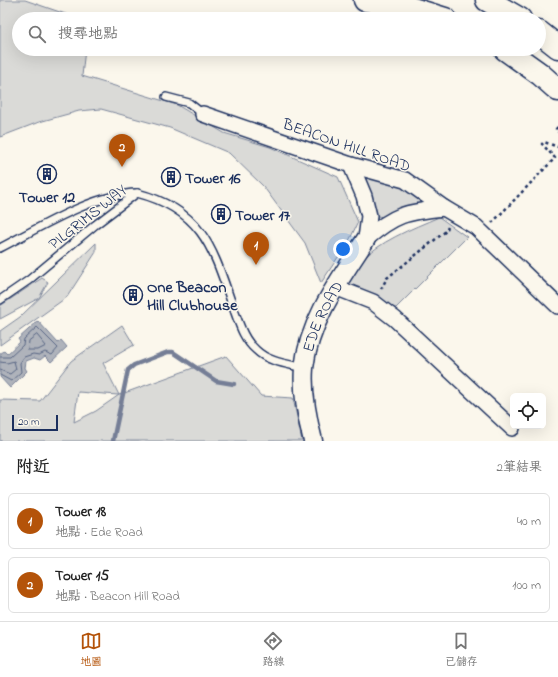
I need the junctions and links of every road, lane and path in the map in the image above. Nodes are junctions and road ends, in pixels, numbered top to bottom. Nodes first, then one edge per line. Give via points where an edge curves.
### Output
1 (365, 0) edge
2 (487, 0) edge
3 (422, 12) edge
4 (508, 12) edge
5 (546, 38) edge
6 (558, 47) edge
7 (515, 56) edge
8 (558, 90) edge
9 (166, 97) dead end
10 (203, 114) joint
11 (558, 127) edge
12 (558, 132) edge
13 (558, 147) edge
14 (351, 165) junction
15 (137, 193) junction
16 (444, 208) junction
17 (494, 221) dead end
18 (446, 232) dead end
19 (366, 239) junction
20 (0, 248) edge
21 (388, 278) dead end
22 (336, 287) junction
23 (0, 300) edge
24 (558, 306) edge
25 (304, 368) junction
26 (510, 426) edge
27 (313, 441) edge

1 - 3 highway
2 - 4 highway
5 - 6 highway
7 - 8 highway
9 - 10 lane via 189,103
10 - 14 street, BEACON HILL ROAD
11 - 12 path
13 - 17 path via 544,142 542,144 555,158
14 - 16 street, BEACON HILL ROAD via 405,180
14 - 19 street via 369,216
15 - 20 lane via 114,195 88,205
15 - 23 lane, PILGRIMS WAY via 30,280
15 - 25 lane, PILGRIMS WAY via 174,206 200,231 219,267 242,332 256,350 266,357
16 - 19 street, EDE ROAD via 411,211 386,222
16 - 24 street, BEACON HILL ROAD via 476,227
18 - 21 path
19 - 22 street, EDE ROAD
22 - 25 street, EDE ROAD via 316,324
22 - 26 street via 373,302 395,319
25 - 27 street, EDE ROAD via 304,393

